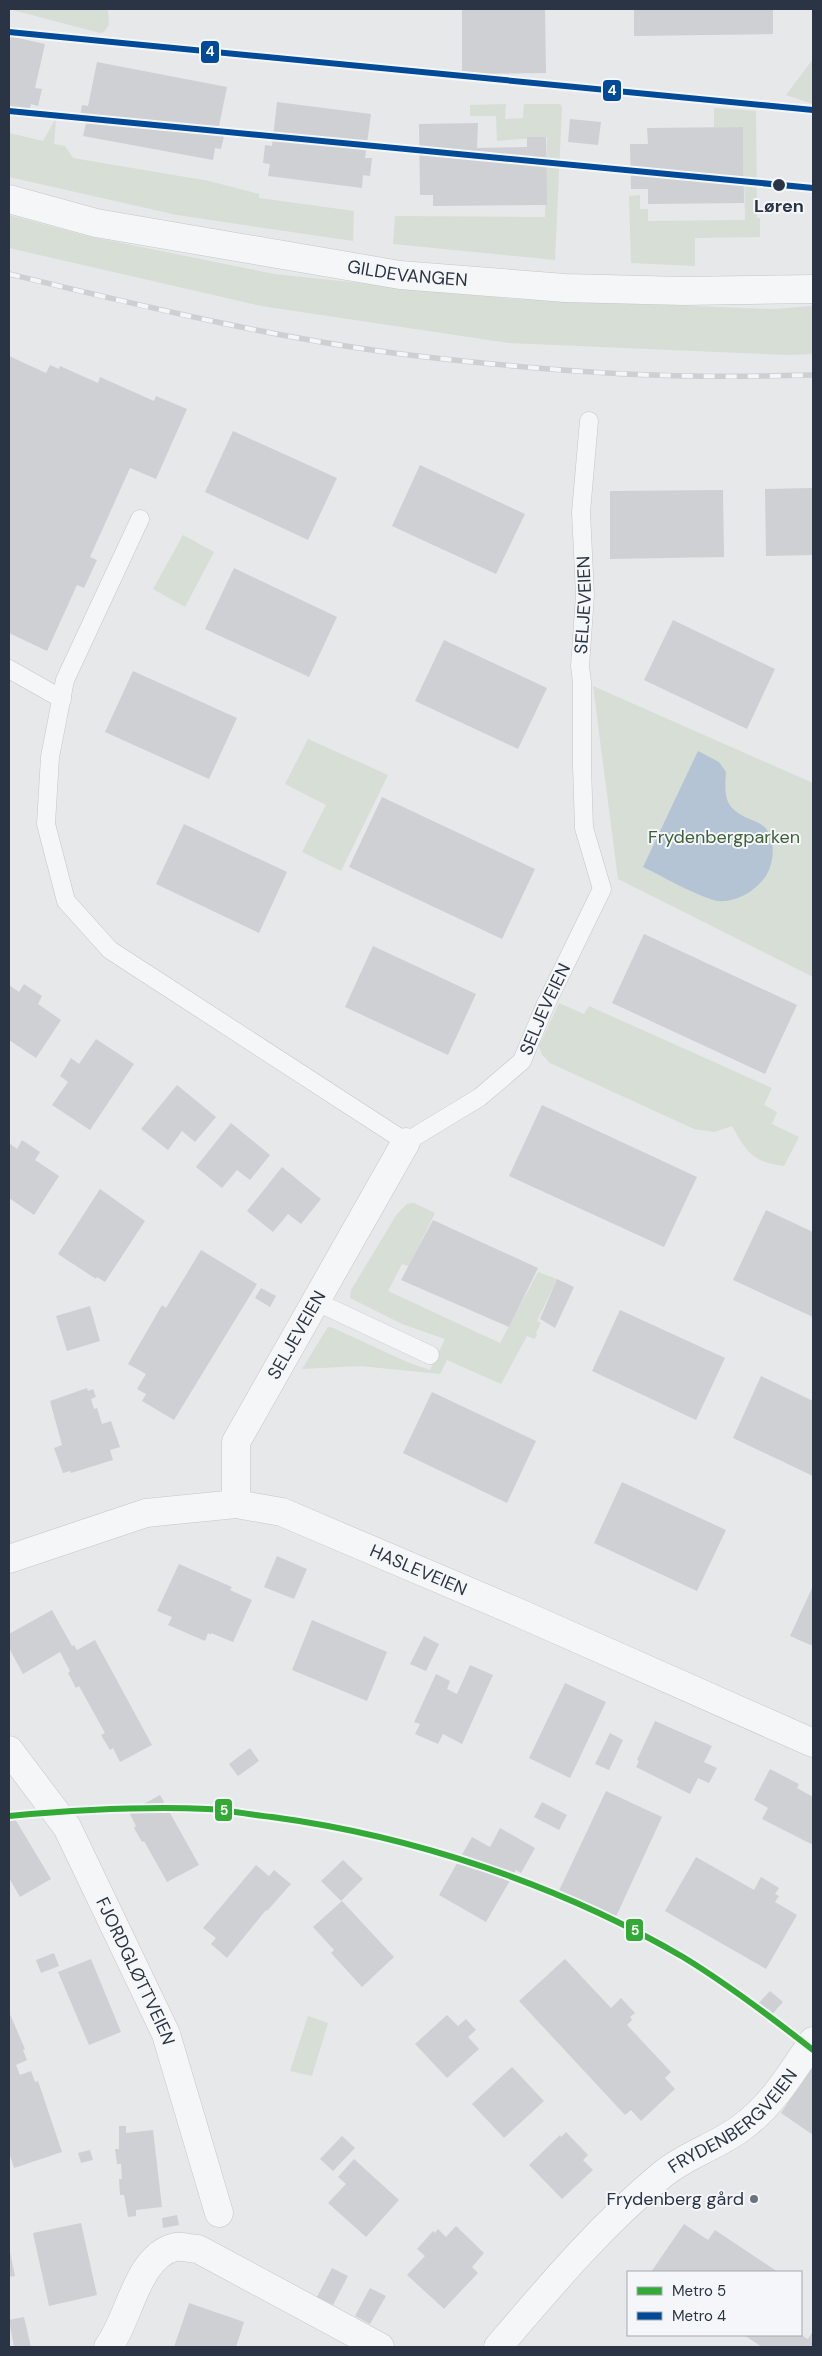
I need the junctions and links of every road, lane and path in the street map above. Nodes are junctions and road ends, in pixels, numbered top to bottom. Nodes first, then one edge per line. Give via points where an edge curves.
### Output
1 (9, 199) edge
2 (813, 289) edge
3 (589, 421) dead end
4 (140, 519) dead end
5 (9, 669) edge
6 (62, 699) junction
7 (406, 1142) junction
8 (315, 1301) junction
9 (430, 1356) dead end
10 (236, 1504) junction
11 (9, 1559) edge
12 (813, 1743) edge
13 (9, 1750) edge
14 (813, 2041) edge
15 (219, 2213) dead end
16 (108, 2347) edge
17 (380, 2347) edge
18 (498, 2347) edge

1 - 2 street, GILDEVANGEN via 96,223 400,275 565,288 684,291
3 - 7 lane, SELJEVEIEN via 581,512 585,596 580,666 582,766 584,828 602,889 522,1061 480,1097
4 - 6 lane via 65,680
5 - 6 lane
6 - 7 lane via 50,757 46,824 66,901 110,950
7 - 8 street, SELJEVEIEN
8 - 9 lane
8 - 10 street, SELJEVEIEN via 236,1442
10 - 11 street, HASLEVEIEN via 146,1513
10 - 12 street, HASLEVEIEN via 282,1512
13 - 15 street, FJORDGLØTTVEIEN via 67,1828 166,2034
14 - 18 street, FRYDENBERGVEIEN via 778,2094 742,2128 665,2172 619,2211
16 - 17 street via 154,2258 176,2247 198,2249

